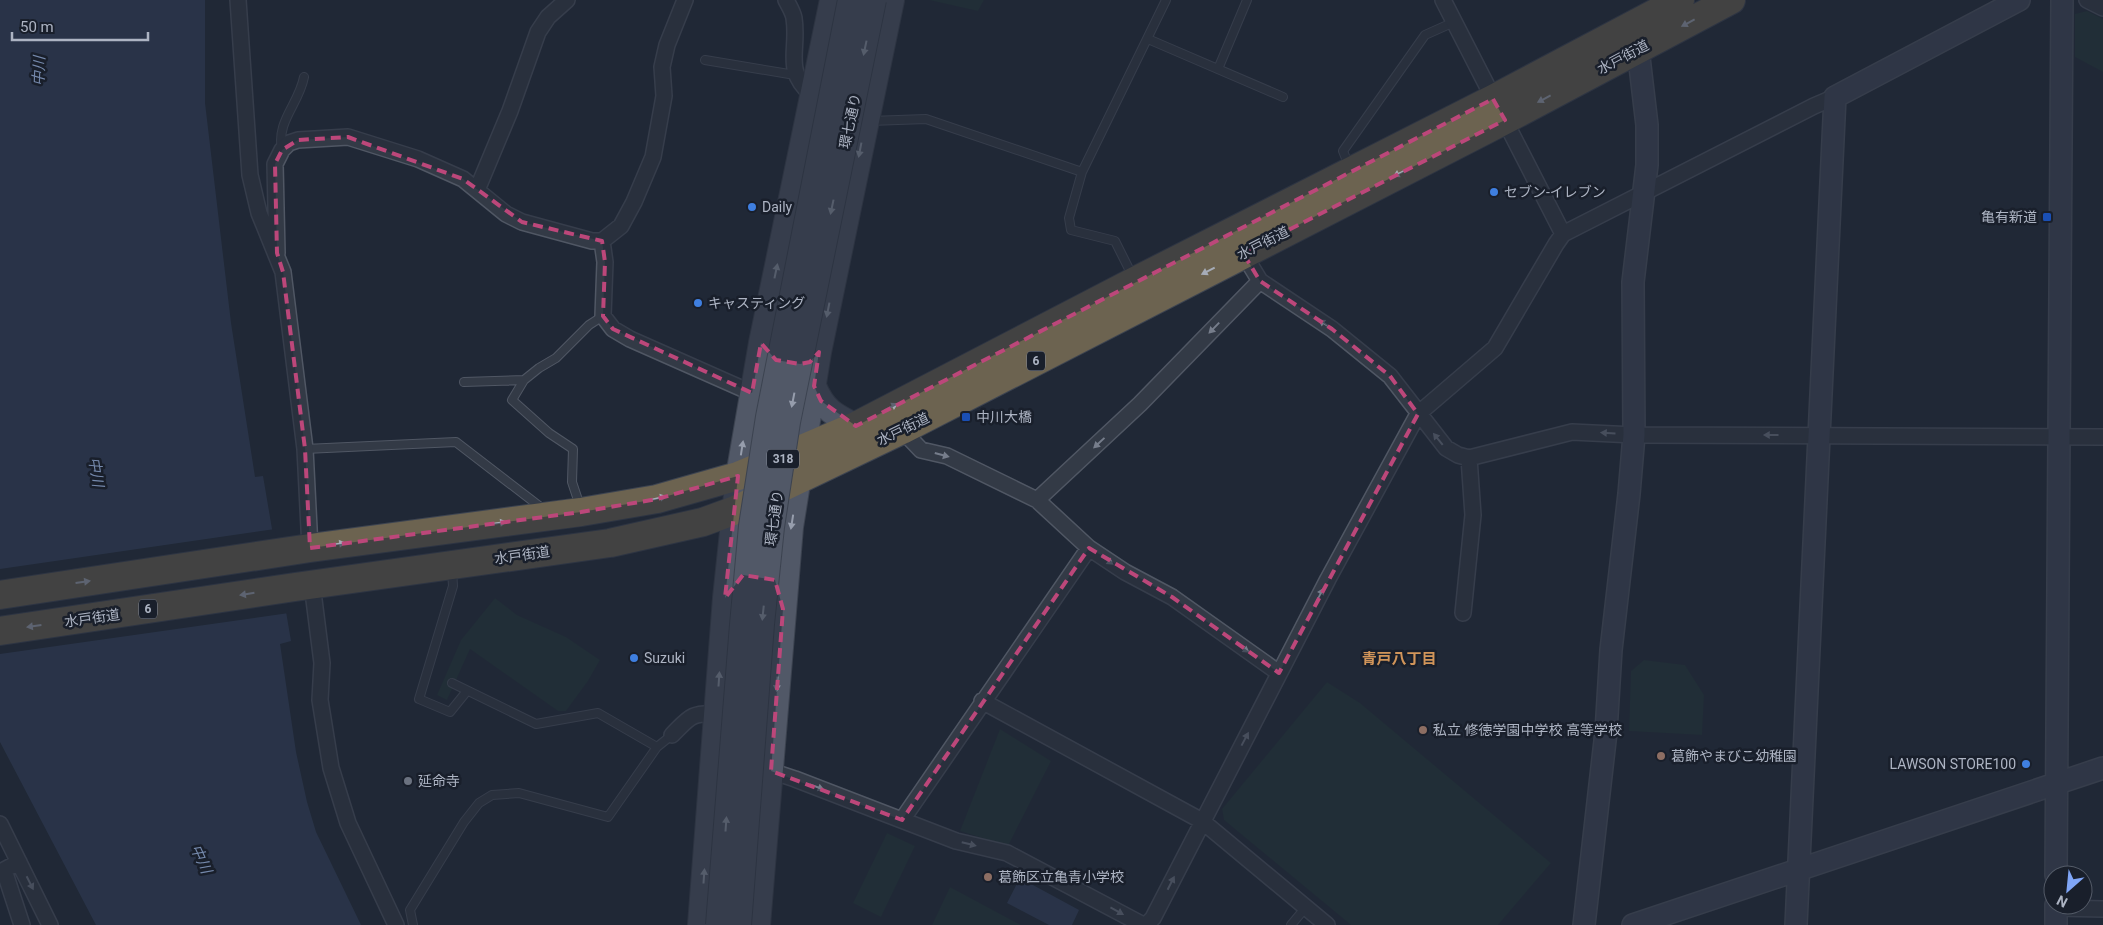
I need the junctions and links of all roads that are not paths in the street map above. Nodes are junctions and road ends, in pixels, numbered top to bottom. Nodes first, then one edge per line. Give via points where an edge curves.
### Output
1 (238, 0) edge
2 (567, 0) edge
3 (684, 0) edge
4 (786, 0) edge
5 (832, 0) edge
6 (850, 0) edge
7 (874, 0) edge
8 (892, 0) edge
9 (1166, 0) edge
10 (1247, 0) edge
11 (1443, 0) edge
12 (1680, 0) edge
13 (1731, 0) edge
14 (2020, 0) edge
15 (2062, 0) edge
16 (2087, 0) edge
17 (2103, 8) edge
18 (1454, 22) junction
19 (1148, 39) junction
20 (1638, 49) junction
21 (705, 60) dead end
22 (1218, 69) junction
23 (795, 75) junction
24 (304, 77) dead end
25 (812, 95) junction
26 (1835, 97) junction
27 (1283, 98) dead end
28 (1499, 109) junction
29 (866, 122) junction
30 (282, 150) junction
31 (1351, 170) junction
32 (1082, 172) junction
33 (476, 190) junction
34 (1644, 193) junction
35 (1563, 234) junction
36 (602, 241) junction
37 (277, 253) junction
38 (1243, 253) junction
39 (1260, 280) junction
40 (1135, 281) junction
41 (603, 316) junction
42 (761, 343) junction
43 (820, 352) junction
44 (524, 380) junction
45 (464, 382) dead end
46 (814, 386) junction
47 (752, 393) junction
48 (1418, 414) junction
49 (856, 426) junction
50 (902, 430) junction
51 (1634, 435) junction
52 (1819, 435) junction
53 (2103, 437) edge
54 (2058, 438) junction
55 (803, 448) junction
56 (306, 449) junction
57 (1469, 458) junction
58 (738, 476) junction
59 (799, 479) junction
60 (1038, 500) junction
61 (733, 511) junction
62 (582, 512) junction
63 (551, 516) junction
64 (1089, 548) junction
65 (300, 550) junction
66 (452, 565) junction
67 (304, 585) junction
68 (0, 595) edge
69 (725, 598) junction
70 (783, 610) junction
71 (1463, 613) dead end
72 (0, 631) edge
73 (1279, 673) junction
74 (452, 683) dead end
75 (467, 691) junction
76 (982, 701) junction
77 (717, 714) junction
78 (672, 736) joint
79 (657, 747) junction
80 (2103, 768) edge
81 (771, 772) junction
82 (2056, 784) junction
83 (902, 820) junction
84 (1202, 821) junction
85 (0, 824) edge
86 (19, 862) junction
87 (2056, 865) edge
88 (1798, 870) junction
89 (1306, 907) junction
90 (22, 925) edge
91 (50, 925) edge
92 (396, 925) edge
93 (413, 925) edge
94 (700, 925) edge
95 (718, 925) edge
96 (739, 925) edge
97 (758, 925) edge
98 (1144, 925) edge
99 (1291, 925) edge
100 (1327, 925) edge
101 (1584, 925) edge
102 (1633, 925) edge
103 (1796, 925) edge

1 - 37 street via 250,175 260,213
2 - 33 street via 548,16 538,32 510,111
3 - 36 street via 662,67 664,96 653,157 621,226
4 - 23 street via 794,17
5 - 25 main road
95 -> 6 main road, 環七通り / 318, bridge via 752,526 768,417
7 -> 96 main road, 環七通り / 318, bridge via 788,422 772,526
8 - 29 main road
9 - 19 lane
10 - 22 lane
11 - 18 street
12 - 28 highway, 水戸街道 / 6
13 -> 20 highway, 水戸街道 / 6
14 - 26 street
15 - 54 street
16 - 17 street
18 - 28 street
18 - 31 lane via 1425,35 1343,151
19 - 22 lane
19 - 32 lane
20 -> 28 highway, 水戸街道 / 6
20 - 34 street via 1647,125
21 - 23 lane
22 - 27 lane
23 - 25 street via 801,86
24 - 30 lane via 281,129
42 -> 25 main road
26 - 34 street
26 - 52 street
28 - 31 highway, 水戸街道 / 6
28 - 35 street
28 -> 38 highway, 水戸街道 / 6
29 - 32 lane via 926,118
29 -> 43 main road
30 - 33 street via 298,140 348,137 418,159 463,179
30 - 37 street via 275,164
31 - 40 highway, 水戸街道 / 6
32 - 40 lane via 1069,218 1071,230 1115,241
33 - 36 street via 506,214 522,222
34 - 35 street
34 - 51 street via 1634,282
35 - 48 street via 1494,348
36 - 41 street via 605,262
37 - 56 street via 283,272
38 - 39 street
38 -> 50 highway, 水戸街道 / 6
48 -> 39 street via 1390,376 1332,329
39 -> 60 street via 1140,404
49 -> 40 highway, 水戸街道 / 6
41 - 44 lane via 589,325 556,358
41 - 47 street via 613,329 630,339
42 - 43 main road via 776,360 800,364 810,362
42 - 47 main road
43 - 46 main road
44 - 45 lane
44 - 62 lane via 512,400 573,450 572,482
46 - 49 main road via 827,409
46 - 55 main road
58 -> 47 main road
57 -> 48 street via 1446,448
73 -> 48 street
49 - 55 highway, 水戸街道 / 6
50 - 59 highway, 水戸街道 / 6
50 -> 60 street via 921,450 947,456
52 -> 51 street
51 -> 57 street via 1572,432
51 - 101 street
52 - 54 street
52 - 88 street
53 - 54 street
54 - 82 street
55 - 58 highway, 水戸街道 / 6
55 - 59 main road
56 - 63 lane via 456,442
56 - 65 street
57 - 71 street via 1473,515
58 - 61 main road
62 -> 58 highway, 水戸街道 / 6 via 657,499
59 - 61 highway, 水戸街道 / 6
59 -> 70 main road
60 - 64 street
61 - 66 highway, 水戸街道 / 6 via 702,522 610,543
61 - 69 main road
62 - 63 highway, 水戸街道 / 6
65 -> 63 highway, 水戸街道 / 6
64 -> 73 street via 1172,597
64 - 76 street
68 -> 65 highway, 水戸街道 / 6
66 - 67 highway, 水戸街道 / 6
66 - 75 lane via 453,586 419,699 450,712
67 -> 72 highway, 水戸街道 / 6
67 - 92 street via 322,663 320,700 331,768 348,823
69 - 70 main road via 742,575 776,580
77 -> 69 main road
70 -> 81 main road
84 -> 73 street
74 - 75 lane
75 - 79 lane via 536,724 598,713
76 - 83 street
76 - 84 street
77 - 78 street via 698,713
94 -> 77 main road
78 - 79 lane
79 - 93 lane via 608,817 519,793 492,795 478,803 410,910
80 - 82 street
81 -> 83 street
81 - 97 main road
82 - 87 street
82 - 88 street
83 -> 98 street via 956,841 1007,853
84 - 89 street
98 -> 84 street via 1153,918
85 - 86 street
86 - 90 street via 4,870
86 -> 91 street
88 - 102 street
88 - 103 street
89 - 99 lane
89 - 100 street

